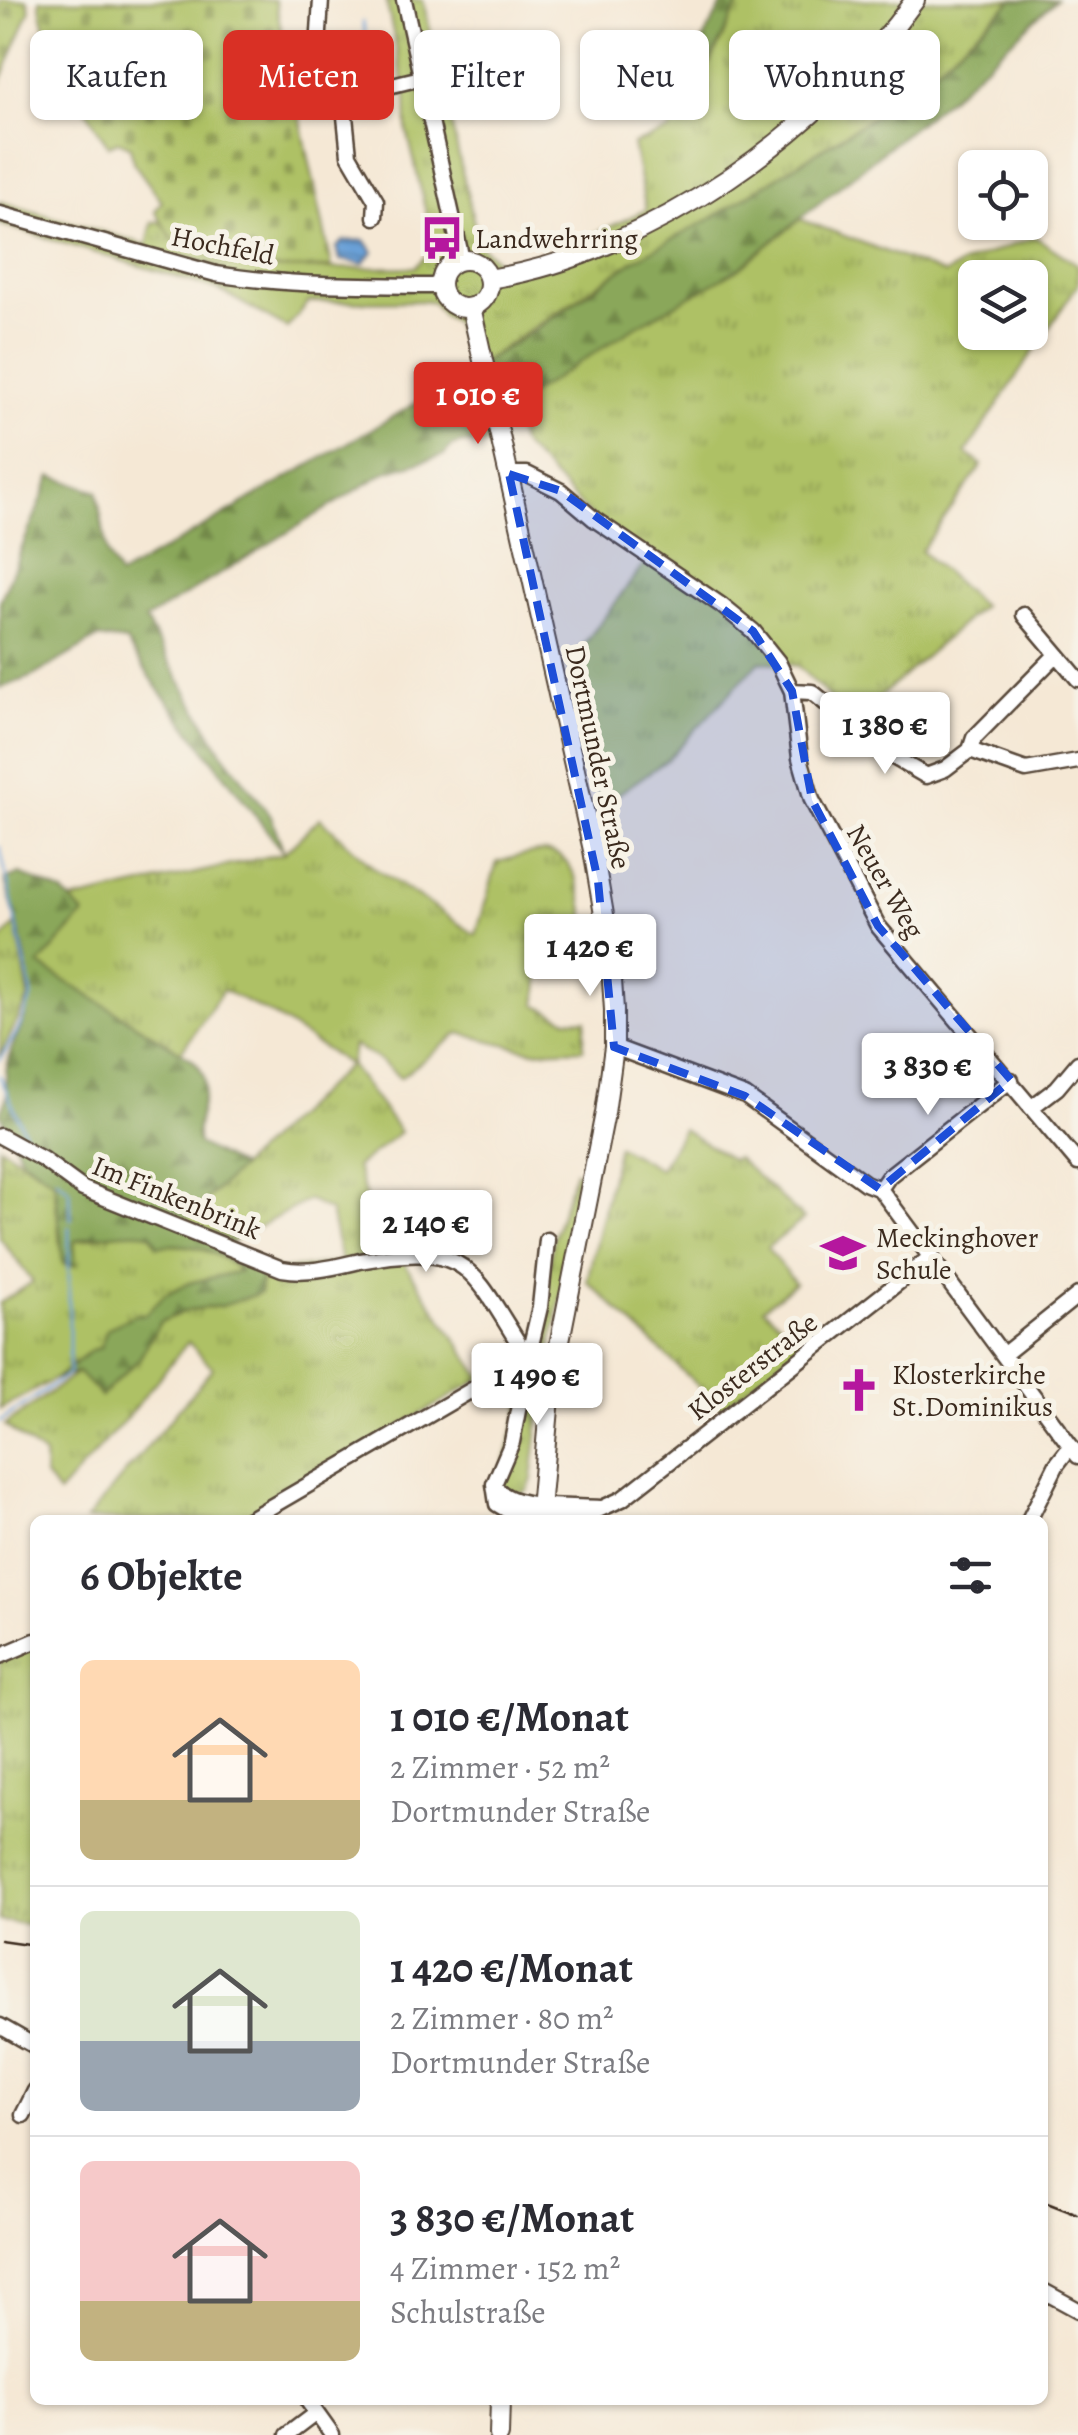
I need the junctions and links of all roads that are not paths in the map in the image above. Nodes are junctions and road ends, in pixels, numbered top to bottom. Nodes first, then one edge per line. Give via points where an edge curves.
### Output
1 (321, 0) edge
2 (404, 0) edge
3 (915, 0) edge
4 (319, 30) edge
5 (414, 46) edge
6 (344, 120) edge
7 (430, 120) edge
8 (0, 214) edge
9 (375, 218) dead end
10 (462, 260) junction
11 (489, 280) junction
12 (442, 283) junction
13 (472, 307) junction
14 (508, 474) junction
15 (1024, 616) dead end
16 (1057, 654) junction
17 (1078, 679) edge
18 (792, 690) junction
19 (970, 750) junction
20 (1078, 761) edge
21 (614, 1046) junction
22 (1078, 1063) edge
23 (1010, 1080) junction
24 (1032, 1107) junction
25 (0, 1136) edge
26 (1078, 1163) edge
27 (880, 1189) junction
28 (547, 1240) dead end
29 (932, 1256) junction
30 (1078, 1296) edge
31 (1004, 1355) junction
32 (528, 1360) junction
33 (1074, 1451) edge
34 (601, 1508) junction
35 (539, 1513) edge
36 (257, 1515) edge
37 (588, 1515) edge
38 (1032, 1515) edge
39 (30, 1643) edge
40 (0, 1656) edge
41 (0, 2026) edge
42 (30, 2043) edge
43 (30, 2101) edge
44 (23, 2115) dead end
45 (1048, 2294) edge
46 (1078, 2310) edge
47 (500, 2405) edge
48 (311, 2406) edge
49 (286, 2435) edge
50 (332, 2435) edge
51 (498, 2435) edge

1 - 4 street
2 - 5 street
3 - 11 main road via 827,100 733,173 601,247
6 - 9 street via 348,155 376,201
7 - 10 street
8 - 12 street, Hochfeld via 232,277 328,285
10 - 11 main road via 482,267
10 - 12 main road via 448,268
11 - 13 main road via 484,300
12 - 13 main road via 450,302
13 - 14 main road, Dortmunder Straße
14 - 18 street, Neuer Weg via 526,474 560,491 722,605 753,630
14 - 21 main road, Dortmunder Straße via 596,866 610,950
15 - 16 street
16 - 17 street
16 - 19 street via 974,738
18 - 19 street via 812,692 926,776
18 - 23 street, Neuer Weg via 812,800 878,926
19 - 20 street via 1026,770
21 - 27 street via 745,1096
21 - 35 main road, Dortmunder Straße via 554,1366
22 - 24 street
23 - 24 street, Neuer Weg
23 - 27 street
24 - 26 street, Neuer Weg
25 - 32 street, Im Finkenbrink via 83,1189 282,1269 315,1270 397,1254 445,1256 475,1277
27 - 29 street
28 - 32 street
29 - 31 street
29 - 34 street, Klosterstraße via 637,1490
30 - 31 street
31 - 33 street
32 - 35 street via 512,1442 494,1484 497,1504 514,1514
32 - 36 street
33 - 38 street via 1057,1464
34 - 35 street
34 - 37 street, Klosterstraße
39 - 40 street
41 - 42 street
43 - 44 street
45 - 46 street
47 - 51 main road
48 - 49 street
48 - 50 street

